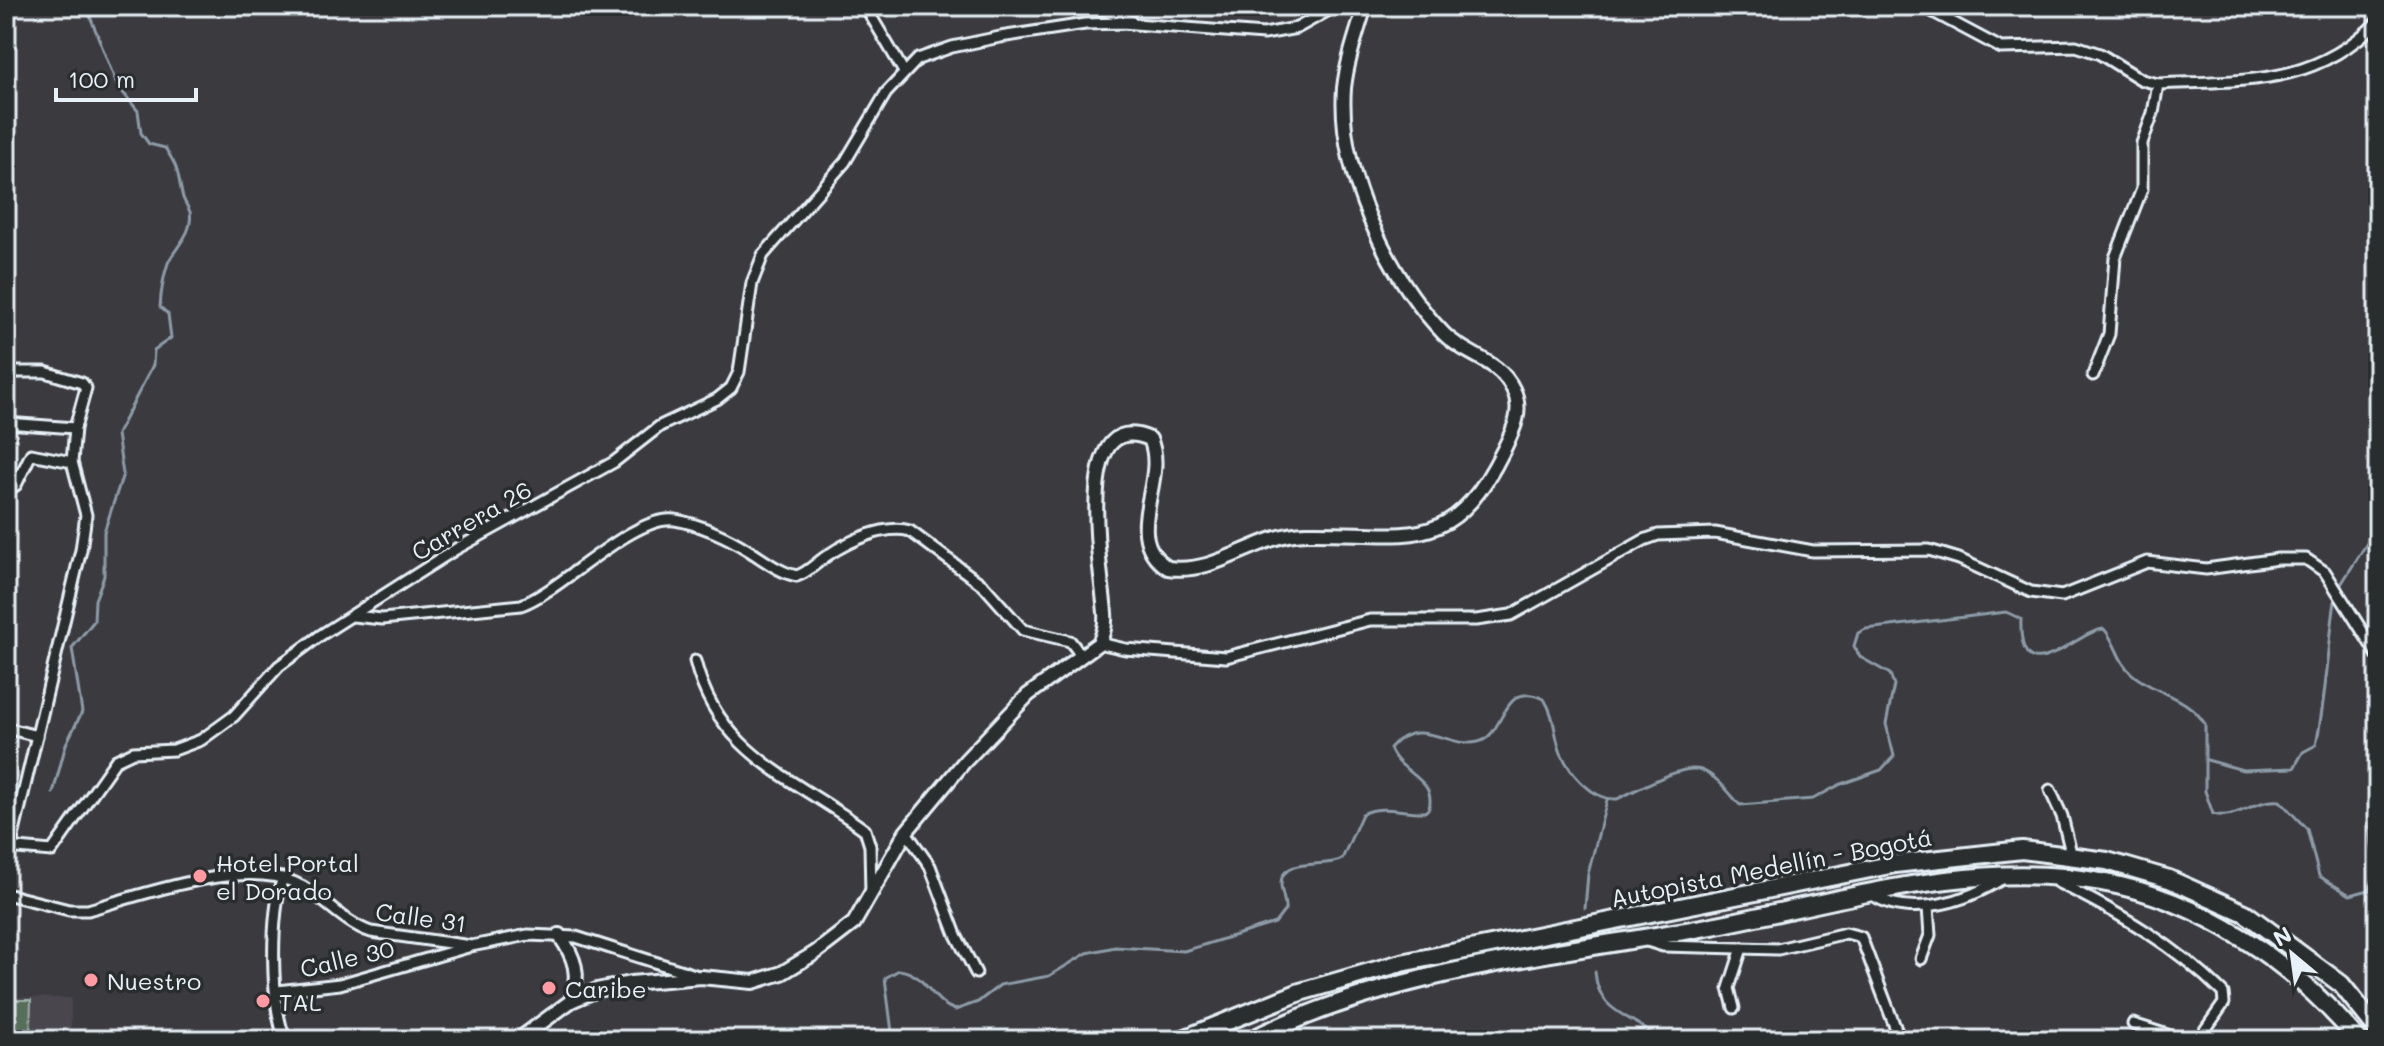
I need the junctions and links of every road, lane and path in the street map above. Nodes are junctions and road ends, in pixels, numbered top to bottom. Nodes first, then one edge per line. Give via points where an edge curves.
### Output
1 (865, 6) edge
2 (1093, 6) edge
3 (1328, 6) edge
4 (1336, 6) edge
5 (1365, 6) edge
6 (1922, 6) edge
7 (1319, 18) junction
8 (2378, 21) edge
9 (1146, 26) junction
10 (904, 72) junction
11 (2158, 84) junction
12 (6, 372) edge
13 (2093, 375) dead end
14 (6, 423) edge
15 (75, 428) junction
16 (72, 462) junction
17 (6, 491) edge
18 (353, 616) junction
19 (1099, 643) junction
20 (1081, 655) junction
21 (2378, 656) edge
22 (695, 661) dead end
23 (6, 728) edge
24 (37, 736) junction
25 (2050, 790) dead end
26 (906, 832) junction
27 (9, 848) edge
28 (2072, 857) junction
29 (6, 866) edge
30 (2008, 874) junction
31 (2041, 874) junction
32 (283, 878) junction
33 (6, 894) edge
34 (1871, 894) junction
35 (871, 897) junction
36 (1928, 907) junction
37 (559, 935) junction
38 (1640, 939) junction
39 (471, 946) junction
40 (1742, 948) junction
41 (1921, 959) dead end
42 (976, 973) dead end
43 (701, 977) junction
44 (277, 991) junction
45 (571, 1001) junction
46 (1734, 1008) dead end
47 (2133, 1024) dead end
48 (2378, 1030) edge
49 (286, 1040) edge
50 (518, 1040) edge
51 (1181, 1040) edge
52 (1251, 1040) edge
53 (1900, 1040) edge
54 (2183, 1040) edge
55 (2198, 1040) edge
56 (2358, 1040) edge

1 - 10 street
2 - 9 street
3 - 7 street
4 - 7 street
5 - 19 main road via 1349,59 1344,102 1368,217 1437,327 1506,377 1516,393 1516,423 1479,492 1461,514 1443,525 1403,536 1302,533 1216,564 1183,570 1159,562 1146,537 1156,453 1150,439 1121,437 1107,449 1097,489 1105,614
6 - 11 street via 2001,48 2076,46
7 - 9 street via 1264,34
8 - 11 street via 2356,44 2313,67 2268,78
9 - 10 street via 1085,24 1000,37 918,59
10 - 18 street, Carrera 26 via 845,162 763,255 752,283 739,372 731,388 660,426 614,462 456,549
11 - 13 street via 2142,143 2142,189 2115,258 2109,334
12 - 15 street via 45,372 82,383 86,388
14 - 15 street
15 - 16 street
16 - 17 street via 31,454 16,485
16 - 24 street via 86,515
18 - 20 street via 395,619 521,605 605,549 670,520 730,540 797,576 835,551 900,528 984,586 1023,630 1070,641
18 - 27 street, Carrera 26 via 279,666 210,735 174,750 142,750 116,760 52,851
19 - 20 main road
19 - 21 street via 1226,657 1370,620 1511,615 1644,540 1715,533 1813,551 1929,550 2031,592 2062,596 2147,562 2206,569 2306,559 2325,572
20 - 26 main road via 1028,695
22 - 35 street via 712,707 757,760 865,830
23 - 24 street
24 - 27 street
25 - 28 street
26 - 35 main road
26 - 42 street via 930,866
27 - 29 street
28 - 48 highway, Autopista Medellín - Bogotá via 2169,879 2245,913 2341,984
28 - 51 highway, Autopista Medellín - Bogotá via 2022,850 1895,864 1401,963 1300,992
30 - 31 highway, Autopista Medellín - Bogotá
30 - 34 highway, Autopista Medellín - Bogotá
30 - 36 street via 1982,891
31 - 55 street via 2143,927 2223,993 2224,1003
31 - 56 highway, Autopista Medellín - Bogotá via 2103,882 2161,898 2233,934 2285,966
32 - 33 street, Calle 31 via 208,878 78,911
32 - 39 street, Calle 31 via 355,926
32 - 44 street via 275,932
34 - 36 street via 1884,902
34 - 38 highway, Autopista Medellín - Bogotá
35 - 43 main road via 843,933 782,973 740,982
36 - 41 street via 1930,935
37 - 39 street, Calle 31 via 506,937
37 - 43 street, Calle 31
37 - 45 main road via 577,974
38 - 40 street via 1663,946
38 - 52 highway, Autopista Medellín - Bogotá via 1404,983 1308,1013
39 - 44 street, Calle 30 via 340,984
40 - 46 street via 1729,988
40 - 53 street via 1778,949 1846,933 1861,937
43 - 45 main road via 615,985
44 - 49 street
45 - 50 main road
47 - 54 street

